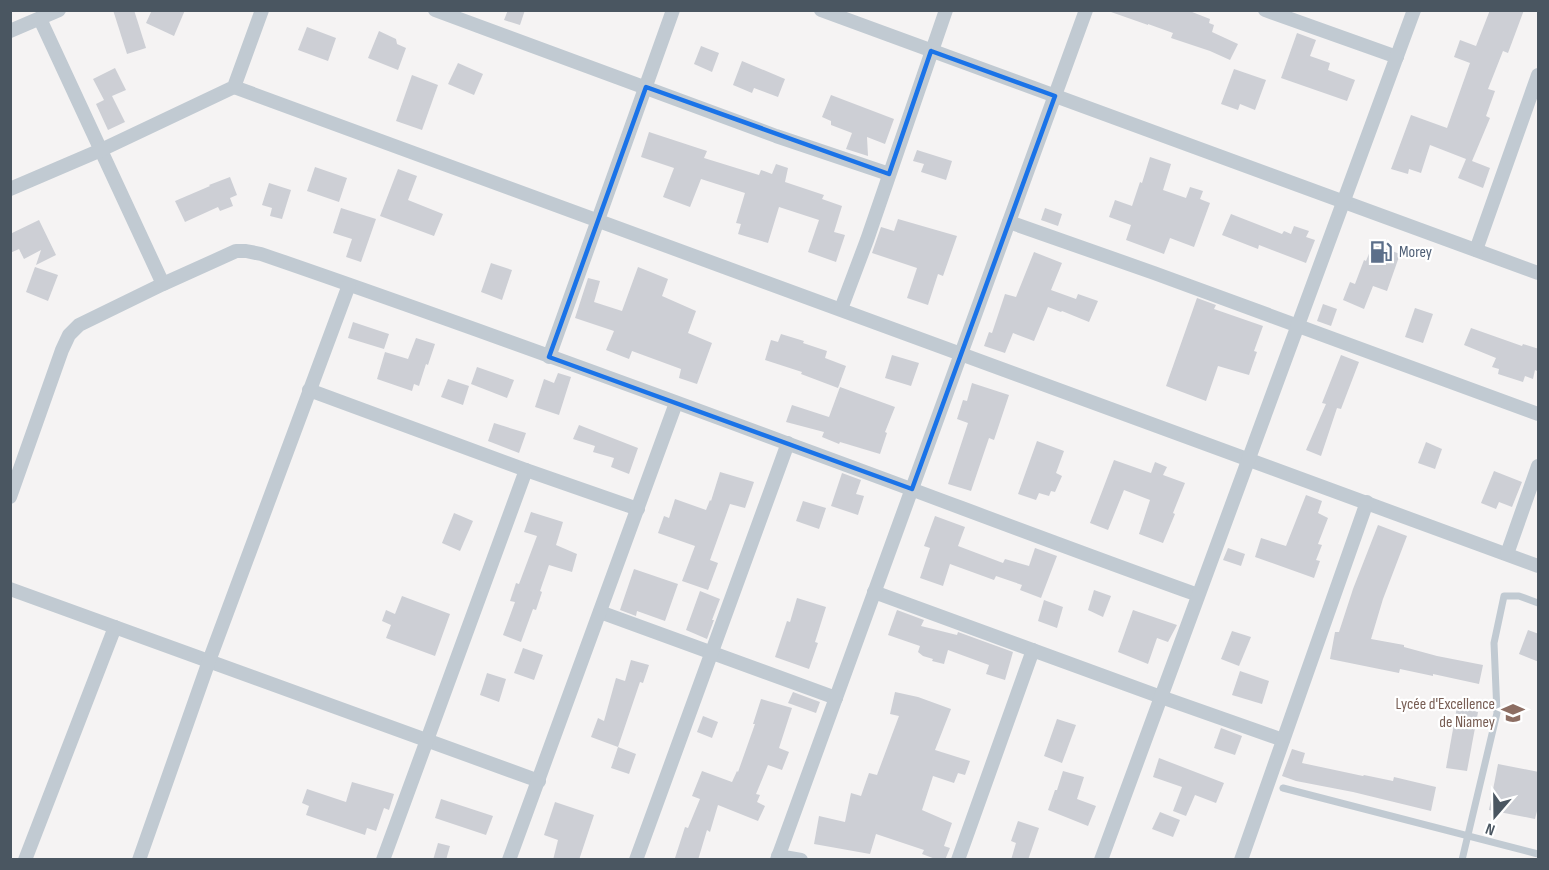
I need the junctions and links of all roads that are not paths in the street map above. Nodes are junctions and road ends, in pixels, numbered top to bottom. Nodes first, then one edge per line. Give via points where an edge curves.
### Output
1 (59, 10) edge
2 (262, 10) edge
3 (435, 10) edge
4 (673, 10) edge
5 (821, 10) edge
6 (946, 10) edge
7 (1086, 10) edge
8 (1266, 10) edge
9 (1414, 10) edge
10 (40, 19) junction
11 (10, 31) edge
12 (931, 51) junction
13 (1396, 57) junction
14 (1539, 75) edge
15 (234, 87) junction
16 (646, 87) junction
17 (1054, 96) junction
18 (101, 150) junction
19 (889, 174) junction
20 (10, 189) edge
21 (1343, 201) junction
22 (598, 220) junction
23 (1009, 222) junction
24 (1476, 250) junction
25 (1539, 273) edge
26 (163, 284) junction
27 (349, 285) junction
28 (841, 309) junction
29 (1298, 326) junction
30 (961, 353) junction
31 (549, 357) junction
32 (309, 390) junction
33 (676, 403) junction
34 (1539, 414) edge
35 (788, 443) junction
36 (1249, 459) junction
37 (1539, 466) edge
38 (526, 470) junction
39 (912, 489) junction
40 (10, 497) edge
41 (1367, 502) junction
42 (638, 509) junction
43 (1507, 554) junction
44 (1539, 566) edge
45 (10, 589) edge
46 (874, 592) junction
47 (1198, 595) junction
48 (1539, 603) edge
49 (600, 612) junction
50 (115, 627) junction
51 (1033, 650) junction
52 (712, 652) junction
53 (209, 661) junction
54 (1161, 697) junction
55 (836, 698) junction
56 (427, 740) junction
57 (1283, 740) junction
58 (539, 781) junction
59 (1283, 788) dead end
60 (1468, 835) junction
61 (1539, 854) edge
62 (778, 858) edge
63 (25, 860) edge
64 (139, 860) edge
65 (383, 860) edge
66 (509, 860) edge
67 (636, 860) edge
68 (801, 860) edge
69 (958, 860) edge
70 (1101, 860) edge
71 (1240, 860) edge
72 (1462, 860) edge

1 - 10 street
2 - 15 street
3 - 16 street
4 - 16 street
5 - 12 street
6 - 12 street
7 - 17 street
8 - 13 street
9 - 13 street
10 - 11 street
10 - 18 street
12 - 17 street
12 - 19 street
13 - 21 street
14 - 24 street
15 - 18 street
15 - 22 street
16 - 19 street
16 - 22 street
17 - 21 street
17 - 23 street
18 - 20 street
18 - 26 street
19 - 28 street
21 - 24 street
21 - 29 street
22 - 28 street
22 - 31 street
23 - 29 street
23 - 30 street
24 - 25 street
26 - 27 street via 236,251 246,251
26 - 40 street via 79,325 69,335
27 - 31 street
27 - 32 street
28 - 30 street
29 - 34 street
29 - 36 street
30 - 36 street
30 - 39 street
31 - 33 street
32 - 38 street
32 - 53 street
33 - 35 street
33 - 42 street
35 - 39 street
35 - 52 street
36 - 41 street
36 - 47 street
37 - 43 street
38 - 42 street
38 - 56 street
39 - 46 street
39 - 47 street
41 - 43 street
41 - 57 street
42 - 49 street
43 - 44 street
45 - 50 street
46 - 51 street
46 - 55 street
47 - 54 street
48 - 60 lane via 1504,596 1494,643 1497,713
49 - 52 street
49 - 58 street
50 - 53 street
50 - 63 street
51 - 54 street
51 - 69 street
52 - 55 street
52 - 67 street
53 - 56 street
53 - 64 street
54 - 57 street
54 - 70 street
55 - 62 street
56 - 58 street
56 - 65 street
57 - 71 street
58 - 66 street
59 - 60 lane
60 - 61 lane
60 - 72 lane
62 - 68 street

